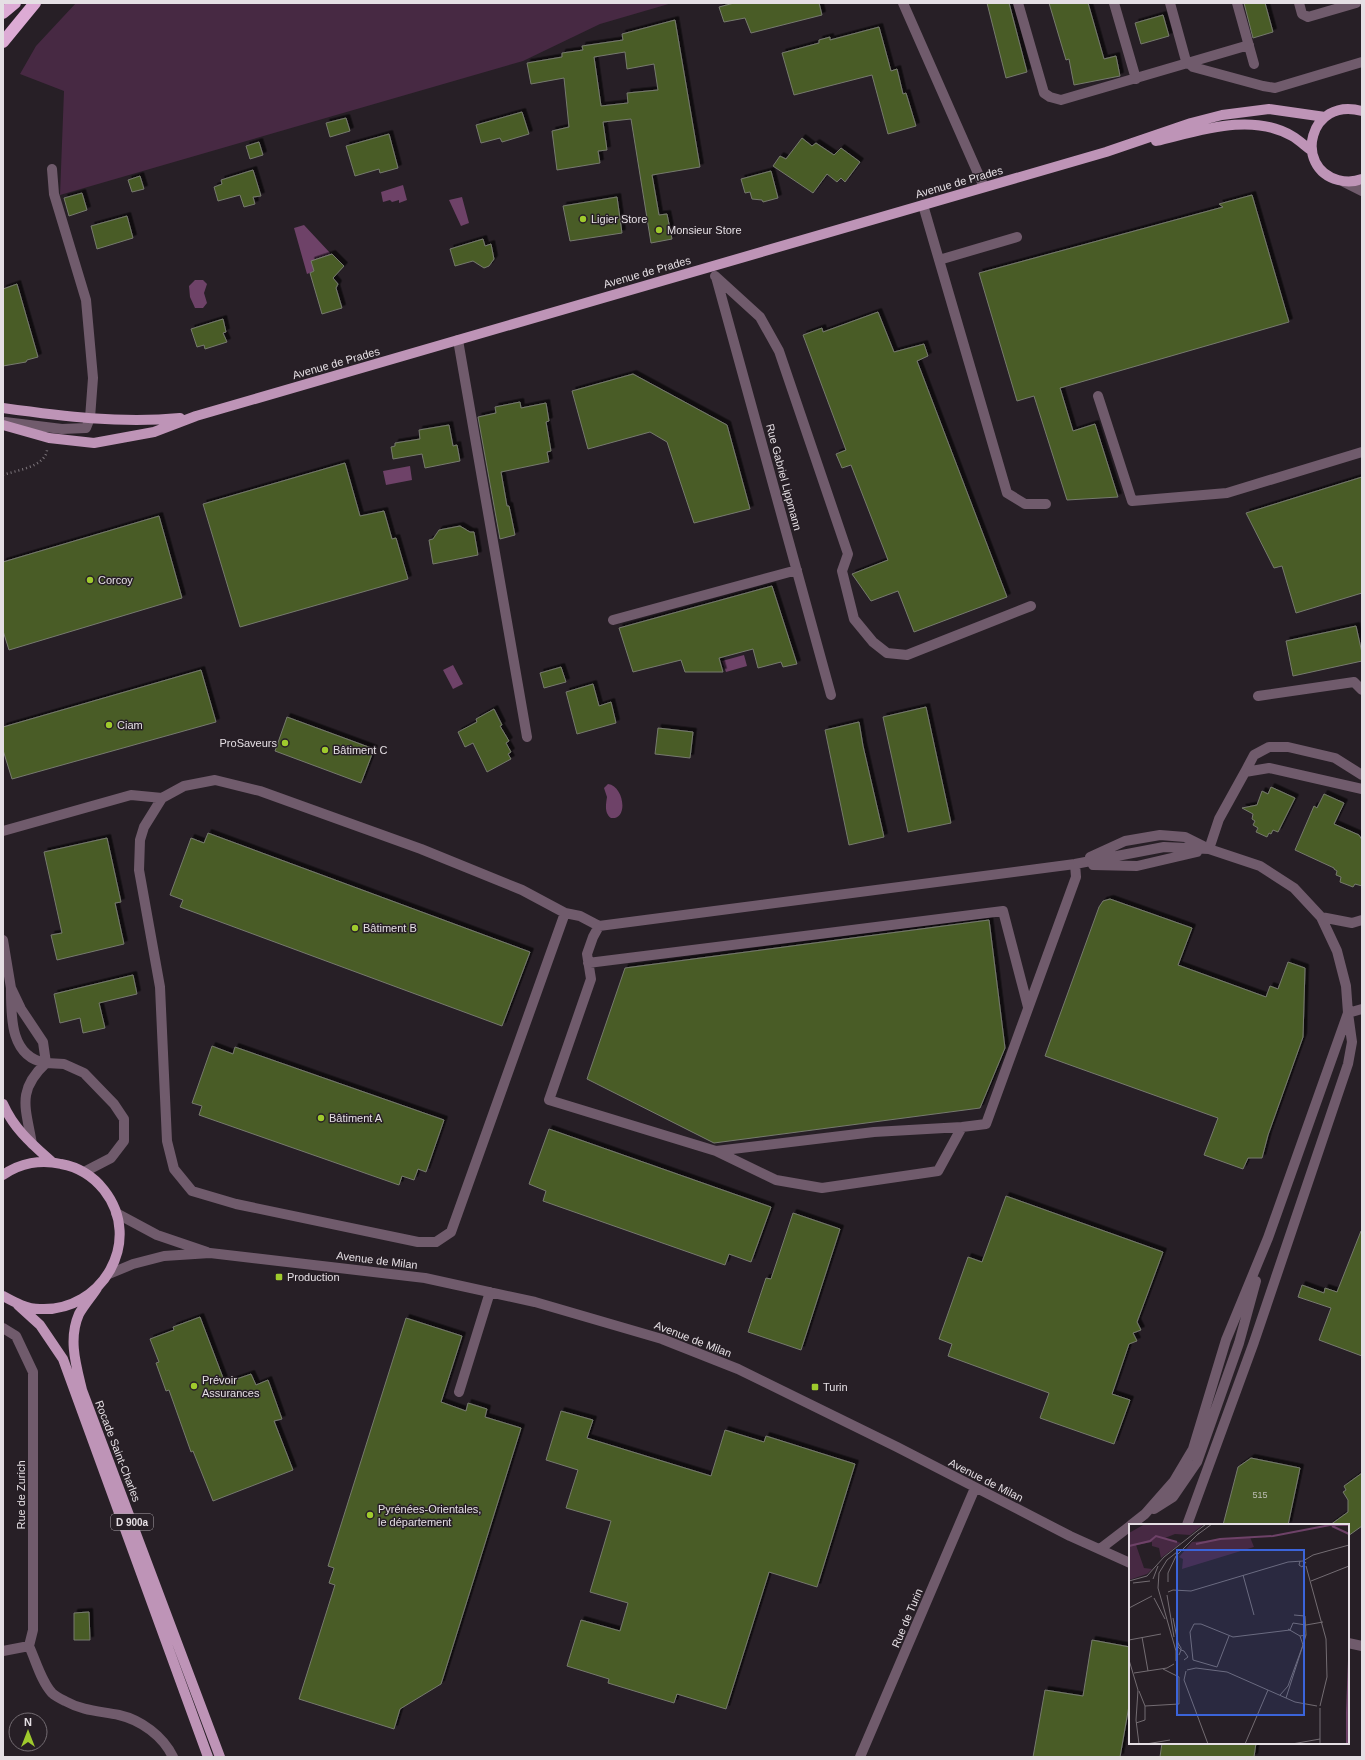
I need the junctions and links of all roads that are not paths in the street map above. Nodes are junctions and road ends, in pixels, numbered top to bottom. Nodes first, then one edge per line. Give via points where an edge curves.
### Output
1 (15, 3) edge
2 (35, 3) edge
3 (903, 3) edge
4 (1018, 3) edge
5 (1114, 3) edge
6 (1170, 3) edge
7 (1238, 3) edge
8 (1299, 3) edge
9 (1356, 3) edge
10 (3, 13) edge
11 (3, 42) edge
12 (1249, 45) junction
13 (1362, 62) edge
14 (1189, 64) junction
15 (1254, 64) dead end
16 (1136, 79) junction
17 (1359, 107) edge
18 (1325, 116) junction
19 (1312, 151) junction
20 (1106, 152) junction
21 (52, 169) dead end
22 (1362, 179) edge
23 (1344, 182) junction
24 (984, 187) junction
25 (1362, 192) edge
26 (923, 205) junction
27 (1016, 237) dead end
28 (939, 260) junction
29 (714, 271) junction
30 (458, 340) junction
31 (1098, 396) dead end
32 (3, 408) edge
33 (196, 416) junction
34 (90, 418) junction
35 (3, 424) edge
36 (1362, 452) edge
37 (1046, 504) dead end
38 (797, 570) junction
39 (1031, 606) dead end
40 (613, 620) dead end
41 (1362, 690) edge
42 (831, 695) dead end
43 (1258, 696) dead end
44 (527, 738) dead end
45 (1245, 772) junction
46 (1362, 775) edge
47 (1362, 789) edge
48 (162, 798) junction
49 (3, 831) edge
50 (1209, 849) junction
51 (1075, 864) junction
52 (565, 913) junction
53 (1321, 917) junction
54 (1362, 920) edge
55 (599, 926) junction
56 (3, 940) edge
57 (588, 963) junction
58 (11, 988) junction
59 (1028, 1007) junction
60 (1362, 1009) edge
61 (1348, 1013) junction
62 (46, 1063) junction
63 (3, 1104) edge
64 (962, 1127) junction
65 (32, 1144) junction
66 (716, 1151) junction
67 (52, 1162) junction
68 (84, 1172) junction
69 (3, 1175) edge
70 (116, 1213) junction
71 (210, 1253) junction
72 (109, 1274) junction
73 (97, 1288) junction
74 (490, 1292) junction
75 (3, 1296) edge
76 (18, 1305) junction
77 (3, 1328) edge
78 (459, 1392) dead end
79 (975, 1488) junction
80 (1131, 1524) edge
81 (1187, 1524) edge
82 (1129, 1526) edge
83 (1100, 1549) junction
84 (1129, 1563) edge
85 (1349, 1643) edge
86 (29, 1646) junction
87 (1362, 1646) edge
88 (3, 1651) edge
89 (173, 1757) edge
90 (208, 1757) edge
91 (220, 1757) edge
92 (860, 1757) edge

1 - 10 highway
2 - 11 highway
3 - 24 street
4 - 16 street via 1044,94 1061,100
5 - 16 street
6 - 14 street
7 - 12 street
8 - 9 street via 1302,14 1308,17
12 - 14 street
12 - 15 street
13 - 14 street via 1276,88
14 - 16 street
17 - 18 main road via 1344,108
18 - 19 main road via 1312,138
18 - 20 main road, Avenue de Prades via 1270,109 1222,116 1191,123
19 - 20 main road, Avenue de Prades via 1292,136 1269,128 1228,125
19 - 23 main road via 1323,172
20 - 24 main road, Avenue de Prades
21 - 34 street via 54,194 86,300 93,378
22 - 23 main road
23 - 25 street
24 - 26 main road, Avenue de Prades
26 - 28 street
26 - 29 main road, Avenue de Prades
27 - 28 street
28 - 37 street via 1007,493 1025,504
29 - 30 main road, Avenue de Prades
29 - 38 street, Rue Gabriel Lippmann
29 - 39 street via 760,317 779,351 848,554 842,571 854,619 873,642 887,653 907,655
30 - 33 main road, Avenue de Prades
30 - 44 street
31 - 36 street via 1132,501 1227,493
32 - 34 main road, Avenue de Prades
33 - 34 main road, Avenue de Prades via 149,421
33 - 35 main road, Avenue de Prades via 154,432 94,443 49,438
34 - 35 street via 86,428 62,429
38 - 40 street
38 - 42 street, Rue Gabriel Lippmann
41 - 43 street via 1354,682
45 - 46 street via 1254,755 1269,747 1288,747 1336,758
45 - 47 street via 1269,768
45 - 50 street via 1219,819
48 - 49 street via 131,795
48 - 52 street via 184,786 215,780 260,791 421,849 522,890
48 - 52 street via 144,827 140,840 139,870 160,987 167,1141 174,1169 192,1191 236,1204 418,1242 436,1242 451,1232
50 - 51 street via 1136,866
50 - 51 street via 1185,837 1160,834 1125,841
50 - 53 street via 1260,866 1294,888
51 - 55 street
51 - 59 street via 1076,877
52 - 55 street via 580,916
53 - 54 street via 1352,923
53 - 61 street via 1337,951 1346,986
55 - 57 street via 587,954
56 - 58 street
57 - 59 street via 1003,911
57 - 66 street via 591,979 549,1100
58 - 62 street via 21,1009 43,1042
58 - 62 street via 11,1021 16,1038 22,1050 37,1062
59 - 64 street via 986,1124
60 - 61 street
61 - 80 street via 1268,1238 1226,1340 1193,1449 1174,1481 1145,1514
61 - 81 street via 1352,1042 1348,1064 1254,1342
62 - 65 street via 35,1074 26,1091 25,1106
62 - 68 street via 64,1064 84,1073 114,1104 124,1119 124,1141 111,1158
63 - 65 main road via 10,1120
64 - 66 street via 874,1132
64 - 66 street via 938,1171 822,1188 776,1180
65 - 67 main road
67 - 68 main road via 69,1165
67 - 69 main road via 31,1163
68 - 70 main road via 98,1183 109,1197
70 - 71 street, Avenue de Milan via 157,1235
70 - 72 main road via 120,1234 117,1255
71 - 72 street, Avenue de Milan via 164,1256 133,1264
71 - 74 street, Avenue de Milan via 425,1278
72 - 73 main road
73 - 76 main road via 80,1301 60,1308 39,1309
73 - 91 main road, Rocade Saint-Charles / D 900a via 80,1314 74,1334 74,1356 82,1390
74 - 78 street
74 - 79 street, Avenue de Milan via 662,1339 731,1366
75 - 76 main road
76 - 90 main road, Rocade Saint-Charles / D 900a via 40,1326 62,1359
77 - 86 street, Rue de Zurich via 16,1336 33,1372 33,1630
79 - 83 street, Avenue de Milan
79 - 92 street, Rue de Turin
82 - 83 street
83 - 84 street, Avenue de Milan
85 - 87 street
86 - 88 street
86 - 89 street via 53,1694 74,1706 98,1713 119,1715 140,1723 155,1733

